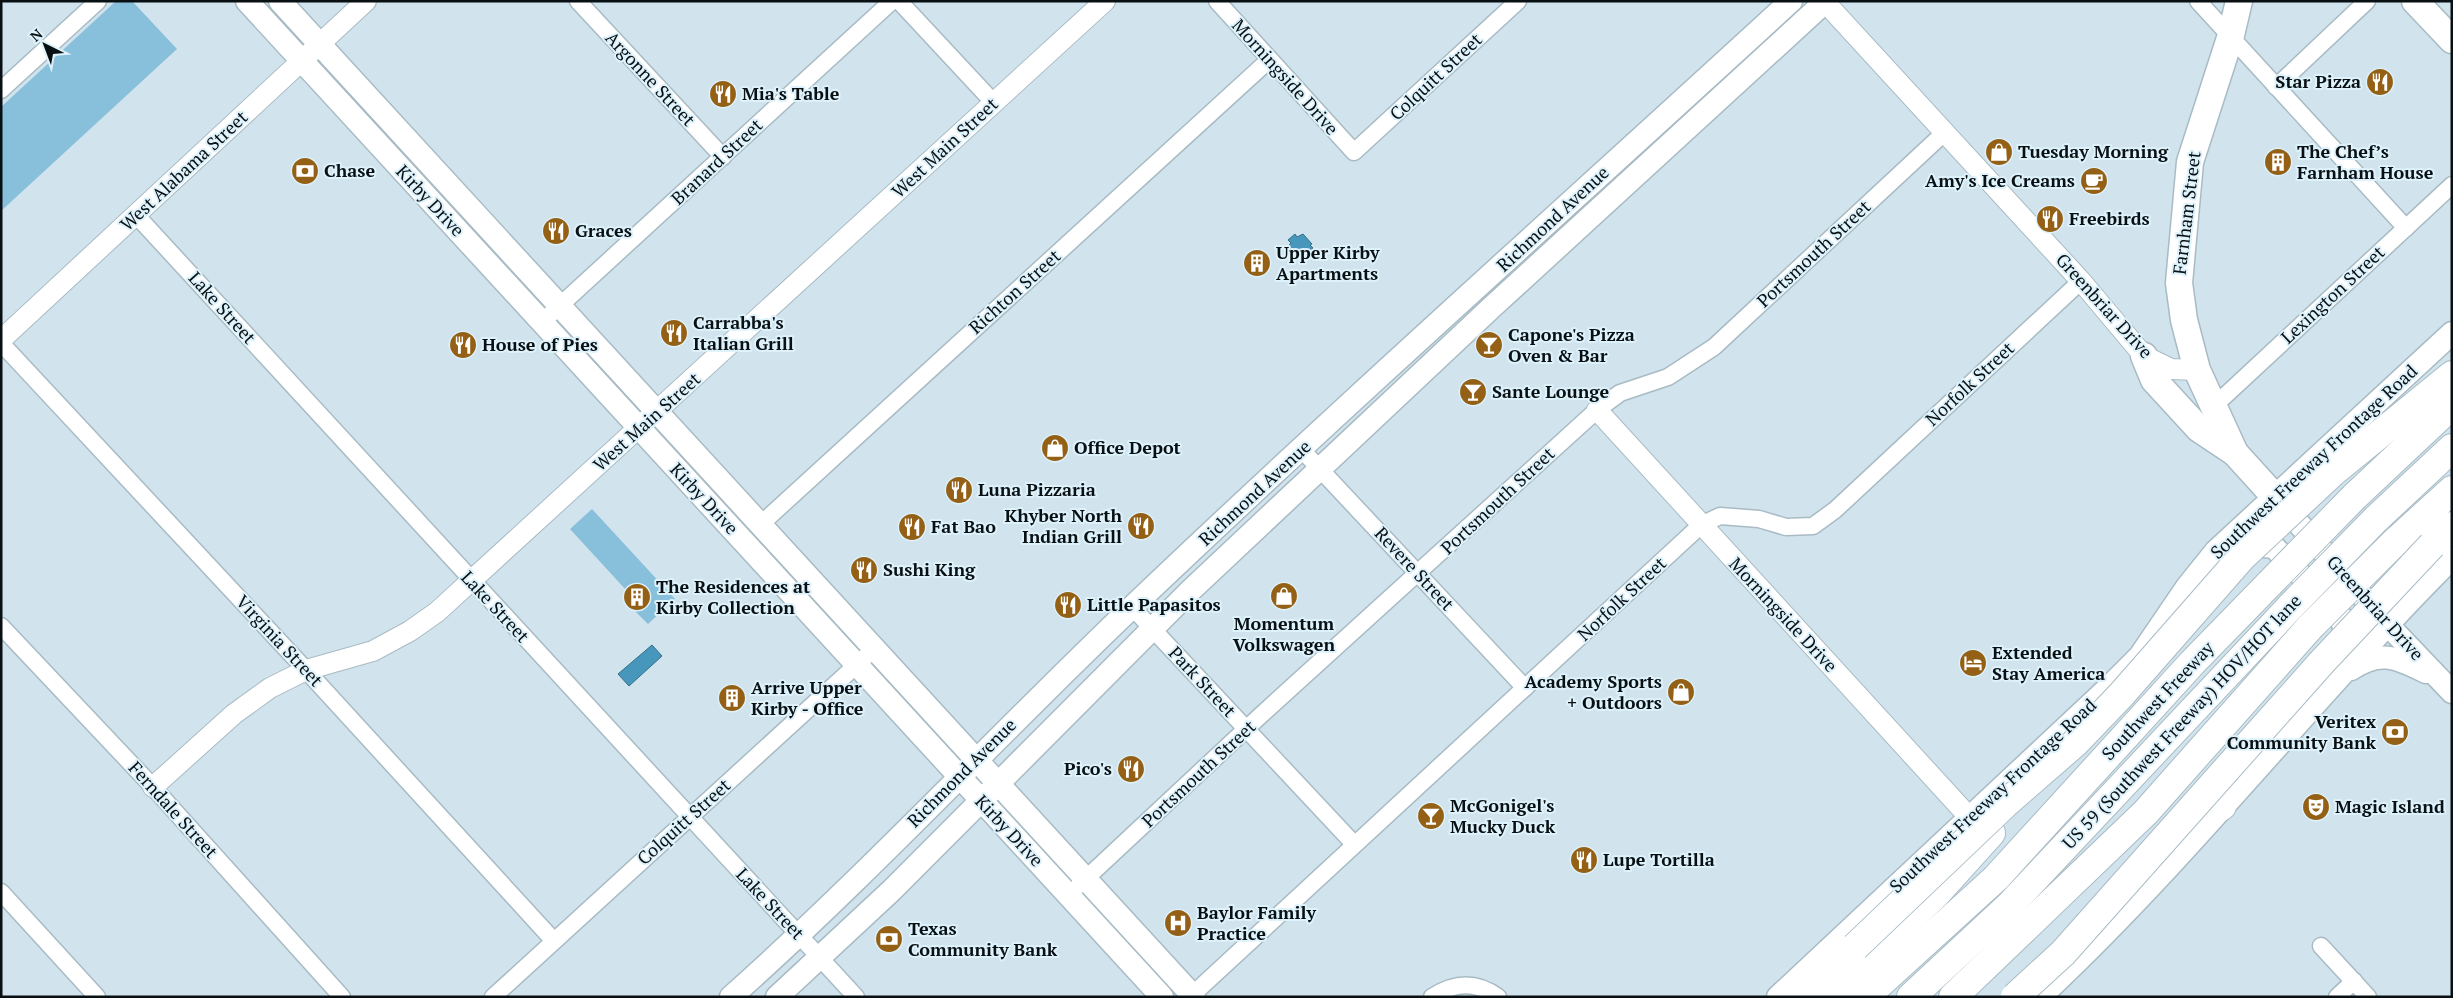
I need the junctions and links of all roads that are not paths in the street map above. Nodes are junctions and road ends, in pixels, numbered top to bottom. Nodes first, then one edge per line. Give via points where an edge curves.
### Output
1 (98, 1) edge
2 (247, 1) edge
3 (280, 1) edge
4 (366, 1) edge
5 (578, 1) edge
6 (892, 1) edge
7 (899, 1) edge
8 (1105, 1) edge
9 (1217, 1) edge
10 (1518, 1) edge
11 (1791, 1) edge
12 (2198, 1) edge
13 (2239, 1) edge
14 (2367, 1) edge
15 (2415, 1) edge
16 (1825, 2) edge
17 (2231, 35) junction
18 (2452, 40) edge
19 (320, 45) junction
20 (1269, 60) junction
21 (302, 61) junction
22 (2276, 87) junction
23 (1, 90) edge
24 (994, 103) junction
25 (1944, 133) junction
26 (1630, 148) junction
27 (1354, 152) joint
28 (723, 157) junction
29 (1646, 166) junction
30 (2452, 185) edge
31 (460, 197) junction
32 (442, 214) junction
33 (136, 215) junction
34 (2406, 228) junction
35 (2081, 281) junction
36 (1476, 290) junction
37 (560, 306) junction
38 (1491, 308) junction
39 (542, 322) junction
40 (2452, 333) edge
41 (1, 342) edge
42 (2144, 356) junction
43 (2197, 370) junction
44 (2452, 375) edge
45 (2452, 405) edge
46 (2214, 406) junction
47 (1596, 410) junction
48 (658, 411) junction
49 (639, 428) junction
50 (2452, 448) edge
51 (1302, 450) junction
52 (2235, 452) junction
53 (1320, 468) junction
54 (2452, 490) edge
55 (2275, 497) junction
56 (762, 524) junction
57 (1701, 525) junction
58 (2452, 526) edge
59 (2442, 551) edge
60 (1418, 573) junction
61 (472, 582) junction
62 (2187, 587) junction
63 (1132, 607) junction
64 (2387, 624) junction
65 (1, 626) edge
66 (1152, 628) junction
67 (875, 648) junction
68 (2140, 656) junction
69 (857, 665) junction
70 (306, 670) junction
71 (2336, 679) junction
72 (2445, 685) edge
73 (1525, 688) junction
74 (1247, 729) junction
75 (976, 759) junction
76 (959, 776) junction
77 (998, 783) junction
78 (153, 787) junction
79 (980, 801) junction
80 (2222, 806) junction
81 (689, 818) junction
82 (1970, 818) junction
83 (1354, 844) junction
84 (1086, 879) junction
85 (1, 892) edge
86 (1068, 895) junction
87 (800, 935) junction
88 (554, 941) junction
89 (2322, 946) dead end
90 (820, 958) junction
91 (2354, 981) junction
92 (1192, 996) edge
93 (98, 997) edge
94 (342, 997) edge
95 (493, 997) edge
96 (731, 997) edge
97 (776, 997) edge
98 (856, 997) edge
99 (1162, 997) edge
100 (1432, 997) edge
101 (1498, 997) edge
102 (1778, 997) edge
103 (1800, 997) edge
104 (1830, 997) edge
105 (1865, 997) edge
106 (1911, 997) edge
107 (1953, 997) edge
108 (1998, 997) edge
109 (2015, 997) edge
110 (2040, 997) edge
111 (2337, 997) edge
112 (2368, 997) edge

1 - 23 street
2 - 21 main road, Kirby Drive
3 - 19 main road, Kirby Drive
4 - 19 street, West Alabama Street
5 - 28 street, Argonne Street
6 - 28 street, Branard Street
7 - 24 street
8 - 24 street, West Main Street
9 - 20 street, Morningside Drive
10 - 27 street, Colquitt Street
11 - 26 main road, Richmond Avenue
12 - 17 street
13 - 17 main road, Farnham Street
14 - 22 street
15 - 18 main road
16 - 25 street, Greenbriar Drive
16 - 29 main road, Richmond Avenue
17 - 22 street
17 - 43 main road, Farnham Street via 2190,162 2186,186 2179,283 2184,320
19 - 21 street, West Alabama Street
19 - 31 main road, Kirby Drive
20 - 27 street, Morningside Drive
20 - 56 street, Richton Street
21 - 32 main road, Kirby Drive
21 - 33 street, West Alabama Street
22 - 34 street
24 - 48 street, West Main Street
25 - 35 street, Greenbriar Drive
25 - 47 street, Portsmouth Street via 1714,347 1668,377 1620,393
26 - 29 main road
26 - 36 main road, Richmond Avenue
28 - 37 street, Branard Street
29 - 38 main road, Richmond Avenue
30 - 34 street, Lexington Street
31 - 32 main road
31 - 37 main road, Kirby Drive
32 - 39 main road, Kirby Drive
33 - 41 street, West Alabama Street
33 - 61 street, Lake Street
34 - 46 street, Lexington Street
35 - 42 street, Greenbriar Drive
35 - 57 street, Norfolk Street via 1813,526 1786,527 1759,519 1720,516
36 - 38 main road
36 - 51 main road, Richmond Avenue
37 - 39 street, Branard Street
37 - 48 main road, Kirby Drive
38 - 53 main road, Richmond Avenue
39 - 49 main road, Kirby Drive
40 - 55 main road, Southwest Freeway Frontage Road
41 - 70 street, Virginia Street
42 - 43 street, Greenbriar Drive via 2171,369
42 - 52 main road via 2154,380 2199,429
43 - 46 main road, Greenbriar Drive
44 - 103 highway, bridge via 2332,473 2242,557 2075,743 2005,804
45 - 105 highway, Southwest Freeway, bridge via 2354,497 2185,670 1996,878
46 - 52 main road, Greenbriar Drive
47 - 57 street, Morningside Drive
47 - 60 street, Portsmouth Street
48 - 49 street, West Main Street
48 - 56 main road, Kirby Drive
49 - 61 street, West Main Street
49 - 69 main road, Kirby Drive
50 - 106 highway, US 59 (Southwest Freeway) HOV/HOT lane, bridge via 2290,606 2008,906
51 - 53 street, Revere Street
51 - 63 main road, Richmond Avenue
52 - 55 main road, Greenbriar Drive
53 - 60 street, Revere Street
53 - 66 main road, Richmond Avenue
54 - 107 highway, bridge via 2310,627 2146,812
55 - 62 main road, Southwest Freeway Frontage Road via 2216,550
55 - 64 main road, Greenbriar Drive
56 - 67 main road, Kirby Drive
57 - 73 street, Norfolk Street
57 - 82 street, Morningside Drive
58 - 59 highway
59 - 64 main road
59 - 109 highway, bridge via 2322,662 2064,953
60 - 73 street, Revere Street
60 - 74 street, Portsmouth Street
61 - 70 street, West Main Street via 438,612 373,651
61 - 81 street, Lake Street
62 - 68 main road, Southwest Freeway Frontage Road
62 - 71 main road via 2218,559 2245,542 2274,546 2341,617 2349,647
63 - 66 street, Park Street
63 - 75 main road, Richmond Avenue
64 - 71 main road
64 - 72 main road, Greenbriar Drive
65 - 78 street, Ferndale Street
66 - 74 street, Park Street
66 - 77 main road, Richmond Avenue
67 - 69 street, Colquitt Street
67 - 75 main road, Kirby Drive
68 - 82 main road, Southwest Freeway Frontage Road via 2079,718
68 - 104 highway via 2078,736 1941,888
69 - 76 main road, Kirby Drive
69 - 81 street, Colquitt Street
70 - 78 street, West Main Street via 270,688 234,714
70 - 88 street, Virginia Street
71 - 72 main road via 2360,663 2377,657 2396,657
71 - 80 main road
73 - 83 street, Norfolk Street
74 - 83 street, Park Street
74 - 84 street, Portsmouth Street
75 - 76 main road, Richmond Avenue
75 - 77 main road, Kirby Drive
76 - 79 main road, Kirby Drive
76 - 87 main road, Richmond Avenue
77 - 79 main road, Richmond Avenue
77 - 84 main road, Kirby Drive
78 - 94 street, Ferndale Street
79 - 86 main road, Kirby Drive
79 - 90 main road, Richmond Avenue
80 - 108 highway via 2194,822
80 - 110 main road via 2160,876
81 - 87 street, Lake Street
81 - 88 street, Colquitt Street
82 - 102 main road, Southwest Freeway Frontage Road
83 - 92 street, Norfolk Street
84 - 86 street, Portsmouth Street
84 - 92 main road, Kirby Drive
85 - 93 street
86 - 99 main road, Kirby Drive
87 - 90 street, Lake Street
87 - 96 main road, Richmond Avenue
88 - 95 street, Colquitt Street
89 - 91 street
90 - 97 main road, Richmond Avenue
90 - 98 street, Lake Street
91 - 111 street
91 - 112 street
100 - 101 street via 1448,988 1470,984

